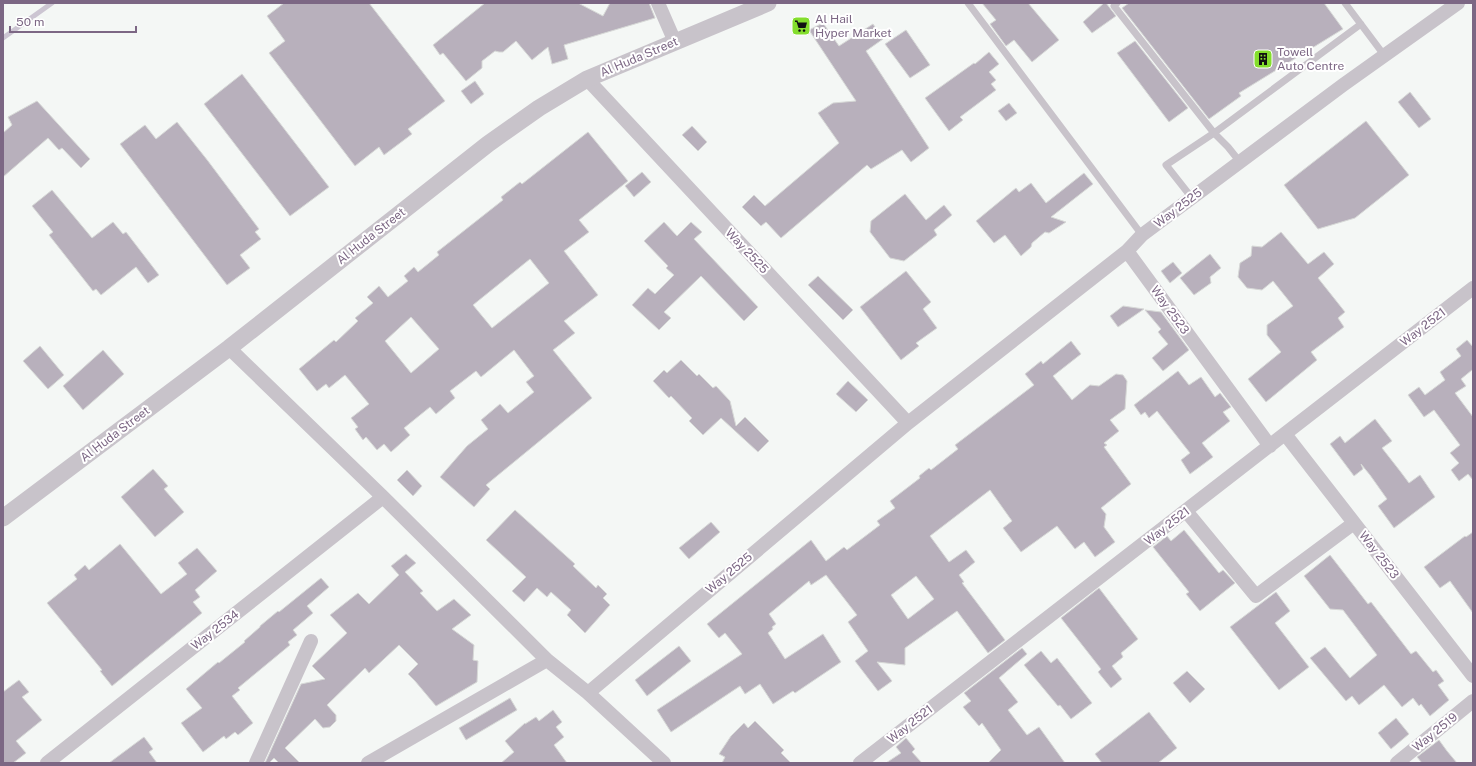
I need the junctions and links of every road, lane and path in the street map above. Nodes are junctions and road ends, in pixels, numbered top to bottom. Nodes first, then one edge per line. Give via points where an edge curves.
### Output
1 (658, 3) edge
2 (768, 3) edge
3 (968, 3) edge
4 (1117, 3) edge
5 (1345, 3) edge
6 (1458, 3) edge
7 (1361, 24) junction
8 (674, 42) junction
9 (1384, 55) junction
10 (587, 79) junction
11 (1214, 133) junction
12 (1240, 162) junction
13 (1192, 198) junction
14 (1142, 235) junction
15 (1127, 251) junction
16 (1473, 288) edge
17 (228, 348) junction
18 (908, 423) junction
19 (1285, 434) junction
20 (1270, 446) junction
21 (383, 497) junction
22 (1186, 511) junction
23 (3, 518) edge
24 (1354, 522) junction
25 (311, 641) dead end
26 (547, 660) junction
27 (1473, 676) edge
28 (588, 693) junction
29 (1473, 701) edge
30 (47, 763) edge
31 (257, 763) edge
32 (368, 763) edge
33 (664, 763) edge
34 (860, 763) edge
35 (1397, 763) edge

1 - 8 street
2 - 8 street, Al Huda Street
3 - 14 lane
4 - 11 lane via 1114,6
5 - 7 lane
6 - 9 street, Way 2525
7 - 9 lane
7 - 11 lane
8 - 10 street, Al Huda Street
9 - 12 street, Way 2525
10 - 17 street, Al Huda Street via 539,108 488,144
10 - 18 street, Way 2525
11 - 12 lane
11 - 13 lane via 1166,165
12 - 13 street, Way 2525
13 - 14 street, Way 2525
14 - 15 street, Way 2525
15 - 18 street, Way 2525
15 - 20 street, Way 2523
16 - 19 street, Way 2521
17 - 21 street
17 - 23 street, Al Huda Street
18 - 28 street, Way 2525
19 - 20 street, Way 2521
19 - 24 street, Way 2523
20 - 22 street, Way 2521
21 - 26 street
21 - 30 street, Way 2534
22 - 24 street via 1256,596
22 - 34 street, Way 2521
24 - 27 street, Way 2523
25 - 31 street
26 - 28 street
26 - 32 street
28 - 33 street
29 - 35 street, Way 2519

